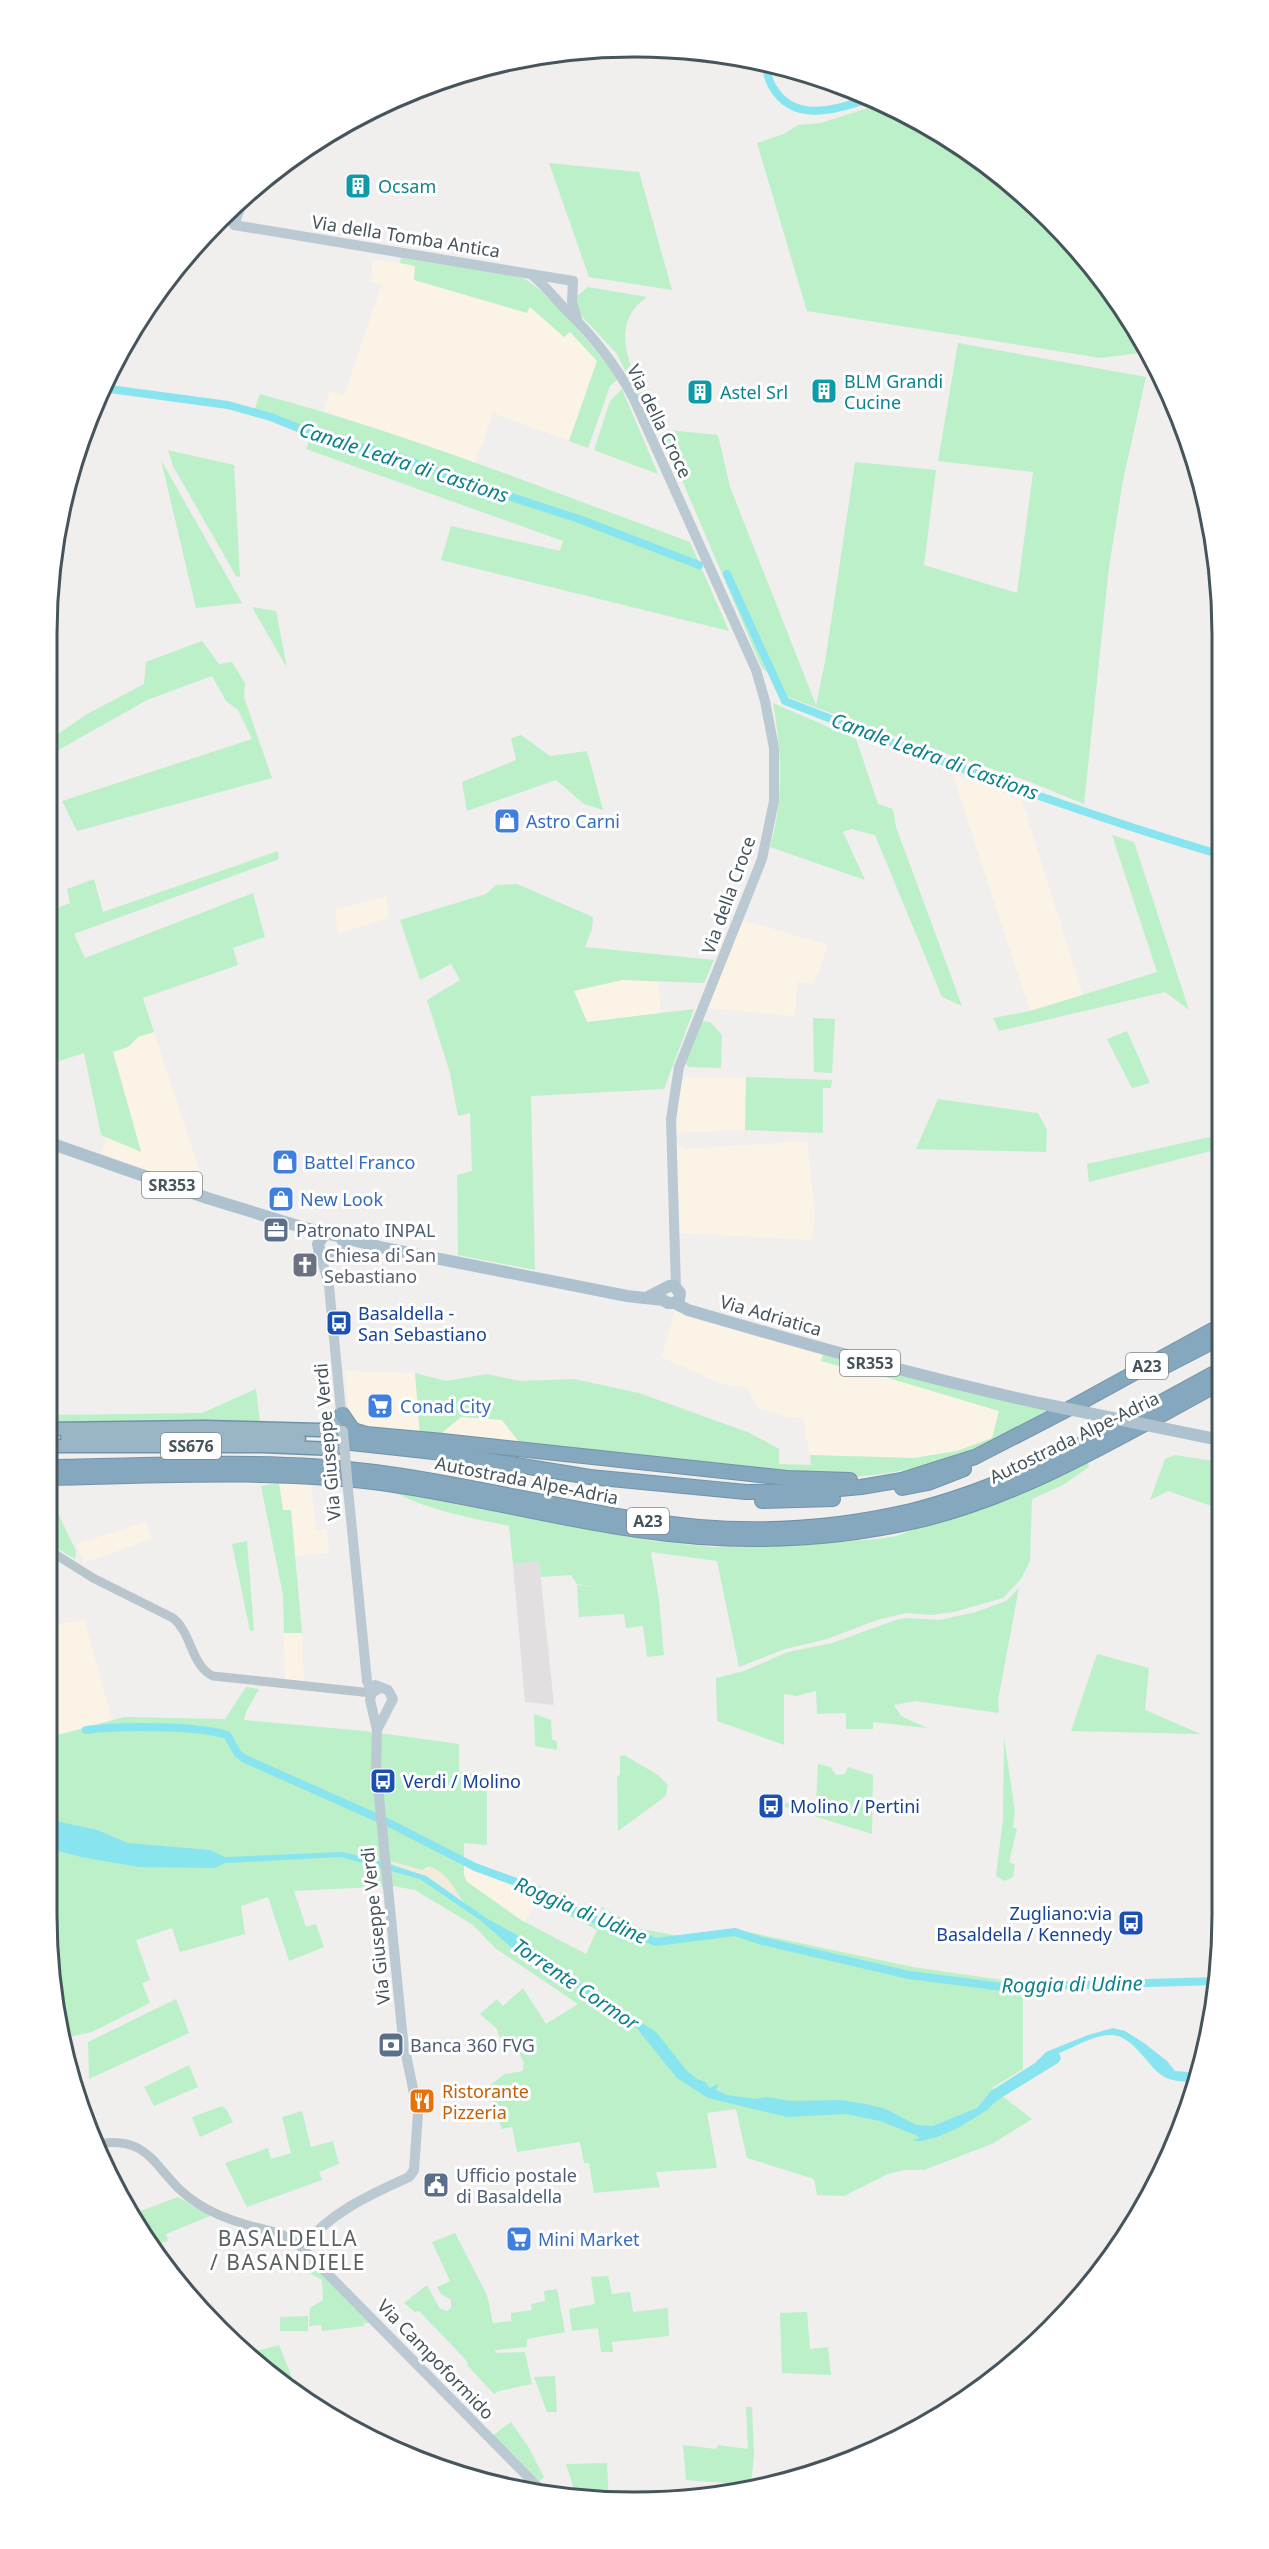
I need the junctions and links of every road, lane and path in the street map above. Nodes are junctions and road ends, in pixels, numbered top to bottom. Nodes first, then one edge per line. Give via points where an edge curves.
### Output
1 (237, 215) edge
2 (531, 274) junction
3 (577, 319) junction
4 (57, 1146) edge
5 (298, 1226) junction
6 (335, 1234) junction
7 (384, 1248) junction
8 (319, 1250) junction
9 (341, 1254) junction
10 (329, 1286) junction
11 (671, 1293) junction
12 (1212, 1330) edge
13 (1212, 1342) edge
14 (1212, 1374) edge
15 (1212, 1387) edge
16 (342, 1414) junction
17 (57, 1430) edge
18 (57, 1437) edge
19 (1212, 1438) edge
20 (337, 1441) junction
21 (57, 1446) edge
22 (57, 1467) edge
23 (929, 1472) junction
24 (57, 1478) edge
25 (57, 1555) edge
26 (366, 1667) junction
27 (368, 1682) junction
28 (349, 1692) junction
29 (373, 1697) junction
30 (387, 1710) junction
31 (377, 1730) junction
32 (105, 2143) edge
33 (302, 2248) junction
34 (534, 2483) edge

1 - 2 main road, Via della Tomba Antica via 234,225
2 - 3 main road, Via della Croce
2 - 3 main road, Via della Tomba Antica via 573,281 572,302
3 - 11 main road, Via della Croce via 607,354 633,397 756,670 774,748 774,801 762,859 679,1067 672,1099
4 - 5 main road, Via Adriatica / SR353
5 - 6 main road, Via Adriatica / SR353
5 - 8 main road, Via Adriatica / SR353
6 - 7 main road, Via Adriatica / SR353
6 - 8 main road via 321,1238
6 - 9 main road via 344,1243
7 - 9 main road, Via Adriatica / SR353 via 356,1247
7 - 11 main road, Via Adriatica / SR353 via 645,1298
8 - 9 main road, SR353 via 329,1259
8 - 10 main road, Via Giuseppe Verdi
9 - 10 main road, Via Giuseppe Verdi
10 - 16 main road, Via Giuseppe Verdi
11 - 19 main road, Via Adriatica / SR353, bridge via 704,1314 889,1368
12 - 23 highway, A23 via 975,1456
13 - 20 highway, A23 via 976,1465 928,1483 818,1501 744,1501 587,1484
14 - 22 highway, Autostrada Alpe-Adria / A23 via 1045,1462 990,1486 913,1510 808,1527 702,1527 639,1520 452,1484 344,1469 252,1465
15 - 24 highway, Autostrada Alpe-Adria / A23 via 1053,1471 995,1496 917,1521 811,1538 675,1535 454,1495 334,1479
16 - 17 highway via 333,1427 320,1430
16 - 20 main road, Via Giuseppe Verdi
16 - 23 highway, A23 via 352,1430 366,1434 788,1478 844,1480
18 - 20 highway, SS676
20 - 21 highway, SS676 via 263,1446
20 - 23 highway, A23 via 443,1453 590,1477 746,1492 861,1487
20 - 26 main road, Via Giuseppe Verdi, bridge via 348,1489
25 - 28 street via 173,1618 201,1666 213,1677
26 - 27 main road, Via Giuseppe Verdi
26 - 29 main road, Via Giuseppe Verdi
27 - 28 street
27 - 29 main road, Via Giuseppe Verdi
28 - 29 street
29 - 30 main road via 379,1711
29 - 30 main road via 386,1689 392,1695
29 - 31 main road, Via Giuseppe Verdi
30 - 31 main road, Via Giuseppe Verdi
31 - 33 main road, Via Giuseppe Verdi via 375,1753 403,2040 418,2117 414,2169 409,2177 343,2210
32 - 33 street via 137,2146 195,2202 224,2217 285,2234
33 - 34 main road, Via Campoformido

